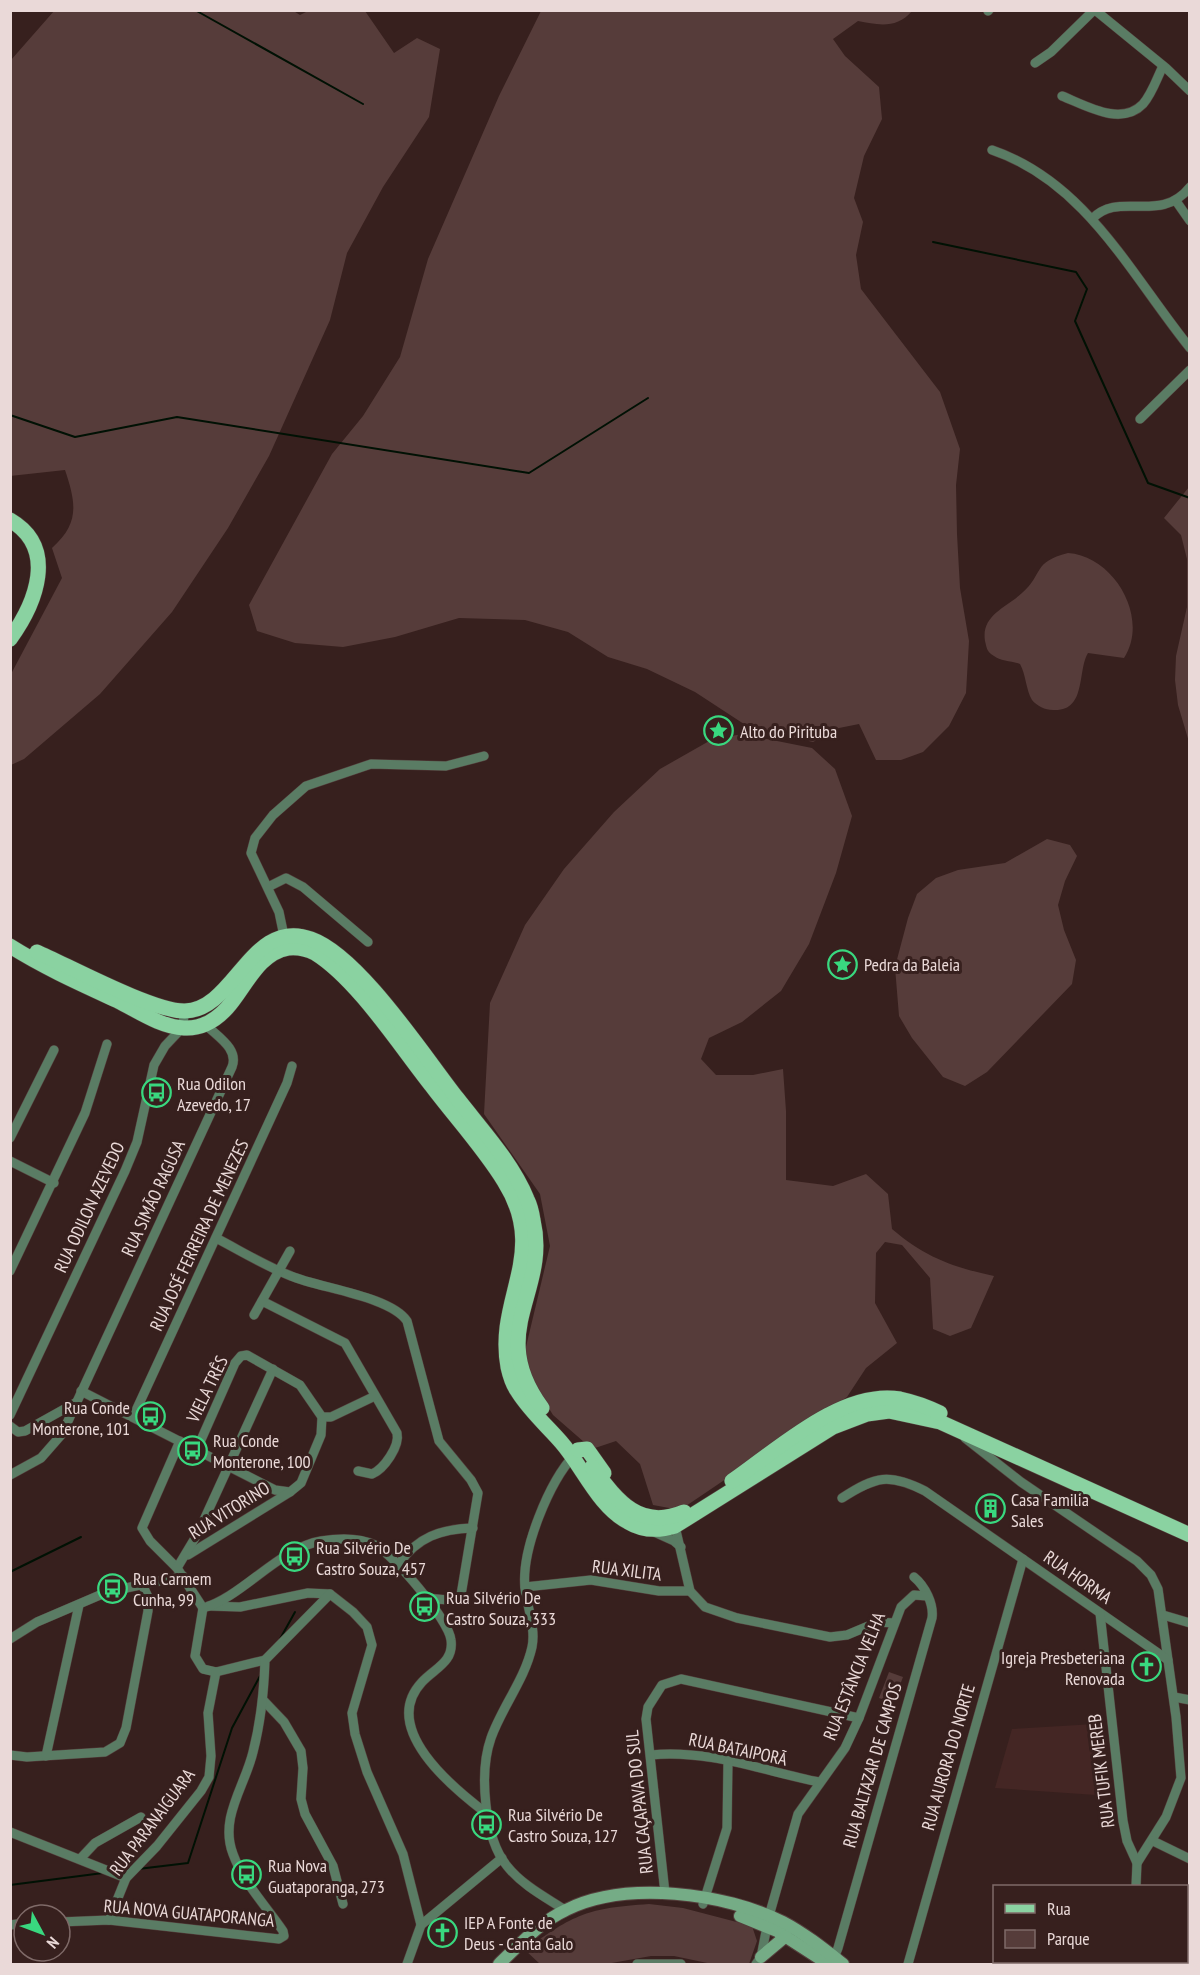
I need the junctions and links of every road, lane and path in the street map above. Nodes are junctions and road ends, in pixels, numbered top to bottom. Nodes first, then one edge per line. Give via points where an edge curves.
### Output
1 (1094, 10) edge
2 (1035, 63) dead end
3 (1163, 66) junction
4 (1190, 91) edge
5 (1062, 96) dead end
6 (992, 150) dead end
7 (1190, 187) edge
8 (1176, 201) junction
9 (1092, 219) junction
10 (1190, 221) edge
11 (1190, 348) edge
12 (1190, 370) edge
13 (1140, 419) dead end
14 (10, 520) edge
15 (10, 639) edge
16 (484, 756) dead end
17 (268, 887) junction
18 (284, 936) junction
19 (10, 937) edge
20 (368, 942) dead end
21 (10, 946) edge
22 (229, 984) junction
23 (185, 1011) junction
24 (206, 1024) junction
25 (182, 1028) junction
26 (107, 1044) dead end
27 (54, 1050) dead end
28 (292, 1066) dead end
29 (10, 1138) edge
30 (10, 1161) edge
31 (54, 1183) junction
32 (216, 1238) junction
33 (290, 1251) dead end
34 (10, 1271) edge
35 (279, 1271) junction
36 (262, 1301) junction
37 (254, 1315) dead end
38 (273, 1370) junction
39 (81, 1391) junction
40 (375, 1396) junction
41 (77, 1402) junction
42 (10, 1415) edge
43 (133, 1417) junction
44 (322, 1417) junction
45 (10, 1426) edge
46 (180, 1441) junction
47 (982, 1447) junction
48 (197, 1449) junction
49 (575, 1453) junction
50 (229, 1465) junction
51 (358, 1471) dead end
52 (10, 1475) edge
53 (290, 1492) junction
54 (842, 1498) dead end
55 (674, 1522) junction
56 (1190, 1524) edge
57 (473, 1528) junction
58 (642, 1528) junction
59 (1190, 1535) edge
60 (682, 1549) junction
61 (186, 1556) junction
62 (1023, 1558) junction
63 (399, 1564) junction
64 (180, 1572) junction
65 (914, 1577) dead end
66 (142, 1584) junction
67 (525, 1587) junction
68 (691, 1592) junction
69 (330, 1594) junction
70 (927, 1596) junction
71 (425, 1598) junction
72 (79, 1605) junction
73 (206, 1607) junction
74 (1100, 1613) junction
75 (1163, 1615) junction
76 (894, 1623) junction
77 (1190, 1623) edge
78 (10, 1639) edge
79 (265, 1660) junction
80 (1168, 1660) junction
81 (216, 1672) junction
82 (1174, 1697) junction
83 (1190, 1700) edge
84 (264, 1701) junction
85 (860, 1718) junction
86 (10, 1755) edge
87 (651, 1755) junction
88 (46, 1756) junction
89 (728, 1762) junction
90 (1185, 1780) edge
91 (819, 1782) junction
92 (486, 1813) junction
93 (141, 1817) dead end
94 (10, 1832) edge
95 (1153, 1841) junction
96 (501, 1858) junction
97 (80, 1859) junction
98 (1190, 1859) edge
99 (1137, 1863) junction
100 (126, 1878) junction
101 (1136, 1885) edge
102 (665, 1893) junction
103 (700, 1899) junction
104 (343, 1904) dead end
105 (565, 1910) junction
106 (110, 1920) junction
107 (768, 1921) junction
108 (72, 1922) edge
109 (422, 1925) junction
110 (786, 1936) junction
111 (759, 1961) edge
112 (834, 1963) edge
113 (407, 1965) edge
114 (499, 1965) edge
115 (637, 1965) edge
116 (681, 1965) edge
117 (908, 1965) edge

1 - 2 street
1 - 3 street
3 - 4 street
3 - 5 street via 1142,105 1120,115
6 - 9 street via 1035,168
7 - 8 street
8 - 9 street via 1152,208 1110,208
8 - 10 street
9 - 11 street
12 - 13 street
14 - 15 main road via 28,535 38,553 40,571 32,604
16 - 17 street via 446,766 371,764 306,786 255,838 251,853
17 - 18 street
17 - 20 street via 286,878 303,887
18 - 22 main road via 261,948
18 - 49 main road via 313,939 354,971 403,1028 527,1198 536,1244 518,1336 520,1371 537,1402
19 - 23 main road via 120,990
21 - 25 main road via 57,973 162,1023
22 - 23 main road via 202,1007
22 - 24 main road via 207,1010
23 - 25 street
24 - 25 main road
24 - 39 street, RUA SIMÃO RAGUSA via 232,1050 234,1061
24 - 49 main road via 228,1006 261,963 289,948 317,955 363,1000 494,1166 517,1204 525,1246 506,1342 508,1365 519,1394
25 - 42 street, RUA ODILON AZEVEDO via 154,1065 137,1142 126,1171
26 - 31 street via 85,1113
27 - 29 street
28 - 32 street, RUA JOSÉ FERREIRA DE MENEZES
30 - 31 street
31 - 34 street
32 - 35 street
32 - 43 street, RUA JOSÉ FERREIRA DE MENEZES
33 - 35 street
35 - 36 street
35 - 57 street via 364,1296 404,1317 439,1441 478,1493
36 - 37 street
36 - 40 street via 345,1343
38 - 44 street via 300,1385
38 - 48 street, VIELA TRÊS via 241,1356
38 - 50 street
39 - 41 street, RUA SIMÃO RAGUSA
39 - 43 street
40 - 44 street via 331,1417
40 - 51 street via 398,1440 376,1473
41 - 45 street via 25,1431 18,1432
41 - 52 street, RUA SIMÃO RAGUSA via 54,1445 29,1466
43 - 46 street
44 - 53 street via 321,1435 301,1483
46 - 48 street
46 - 64 street via 142,1528
47 - 55 main road via 931,1419 898,1411 867,1414 833,1427
47 - 59 main road
47 - 75 street via 1144,1568 1158,1589
48 - 50 street
49 - 55 main road via 587,1449 592,1453 627,1506 642,1516
49 - 58 main road via 611,1509
49 - 67 street via 529,1541
50 - 53 street via 275,1490
50 - 61 street
53 - 61 street, RUA VITORINO
54 - 62 street, RUA HORMA via 874,1480 890,1477 905,1481
55 - 56 main road via 821,1419 848,1405 900,1399 940,1412
55 - 58 main road via 655,1530
55 - 60 street
57 - 63 street via 423,1538
57 - 71 street via 460,1601
58 - 60 street via 674,1541
60 - 68 street
61 - 64 street
62 - 74 street, RUA HORMA
62 - 117 street, RUA AURORA DO NORTE
63 - 71 street
63 - 73 street via 374,1545 361,1541 320,1541 301,1547
64 - 66 street
64 - 73 street
65 - 70 street, RUA BALTAZAR DE CAMPOS
66 - 72 street via 107,1592
66 - 88 street via 148,1597 148,1611 122,1740 101,1754
67 - 68 street, RUA XILITA via 591,1580
67 - 92 street via 532,1646 490,1741
68 - 76 street via 705,1607 720,1612 830,1637 847,1635 878,1622
69 - 73 street via 299,1594 240,1607
69 - 79 street
69 - 109 street via 353,1612 371,1636 368,1662 352,1713 355,1734 403,1854
70 - 76 street, RUA ESTÂNCIA VELHA via 910,1597
70 - 112 street, RUA BALTAZAR DE CAMPOS via 932,1618
71 - 92 street via 445,1624 452,1652 416,1690 410,1721 416,1742 456,1789
72 - 78 street via 37,1622
72 - 88 street
73 - 81 street via 195,1656 203,1669
74 - 80 street, RUA HORMA
74 - 99 street, RUA TUFIK MEREB via 1123,1821
75 - 77 street
75 - 80 street
76 - 85 street, RUA ESTÂNCIA VELHA
79 - 81 street
79 - 84 street, RUA NOVA GUATAPORANGA
80 - 82 street
81 - 100 street, RUA PARANAIGUARA via 208,1713 209,1777 157,1846
82 - 83 street
82 - 90 street
84 - 104 street via 284,1722 301,1750 300,1799 333,1866
84 - 106 street, RUA NOVA GUATAPORANGA via 253,1755 228,1824 229,1841 245,1876 284,1936 279,1939
85 - 87 street, RUA CAÇAPAVA DO SUL via 681,1679 669,1681 657,1689 648,1707
85 - 91 street, RUA ESTÂNCIA VELHA
86 - 88 street
87 - 89 street, RUA BATAIPORÃ via 679,1753
87 - 102 street, RUA CAÇAPAVA DO SUL
89 - 91 street, RUA BATAIPORÃ
89 - 103 street via 728,1821 719,1860
90 - 95 street
91 - 107 street, RUA ESTÂNCIA VELHA via 794,1824
92 - 96 street
93 - 97 street via 95,1843
94 - 97 street
95 - 98 street
95 - 99 street
96 - 105 street via 518,1877
96 - 109 street
97 - 100 street
99 - 101 street, RUA TUFIK MEREB
100 - 106 street, RUA PARANAIGUARA
102 - 103 main road
102 - 105 main road via 617,1896
103 - 107 main road
105 - 114 main road
106 - 108 street, RUA NOVA GUATAPORANGA
107 - 110 main road
107 - 111 street, RUA ESTÂNCIA VELHA
107 - 112 main road via 798,1931
109 - 113 street
110 - 111 main road
110 - 112 main road
115 - 116 street

